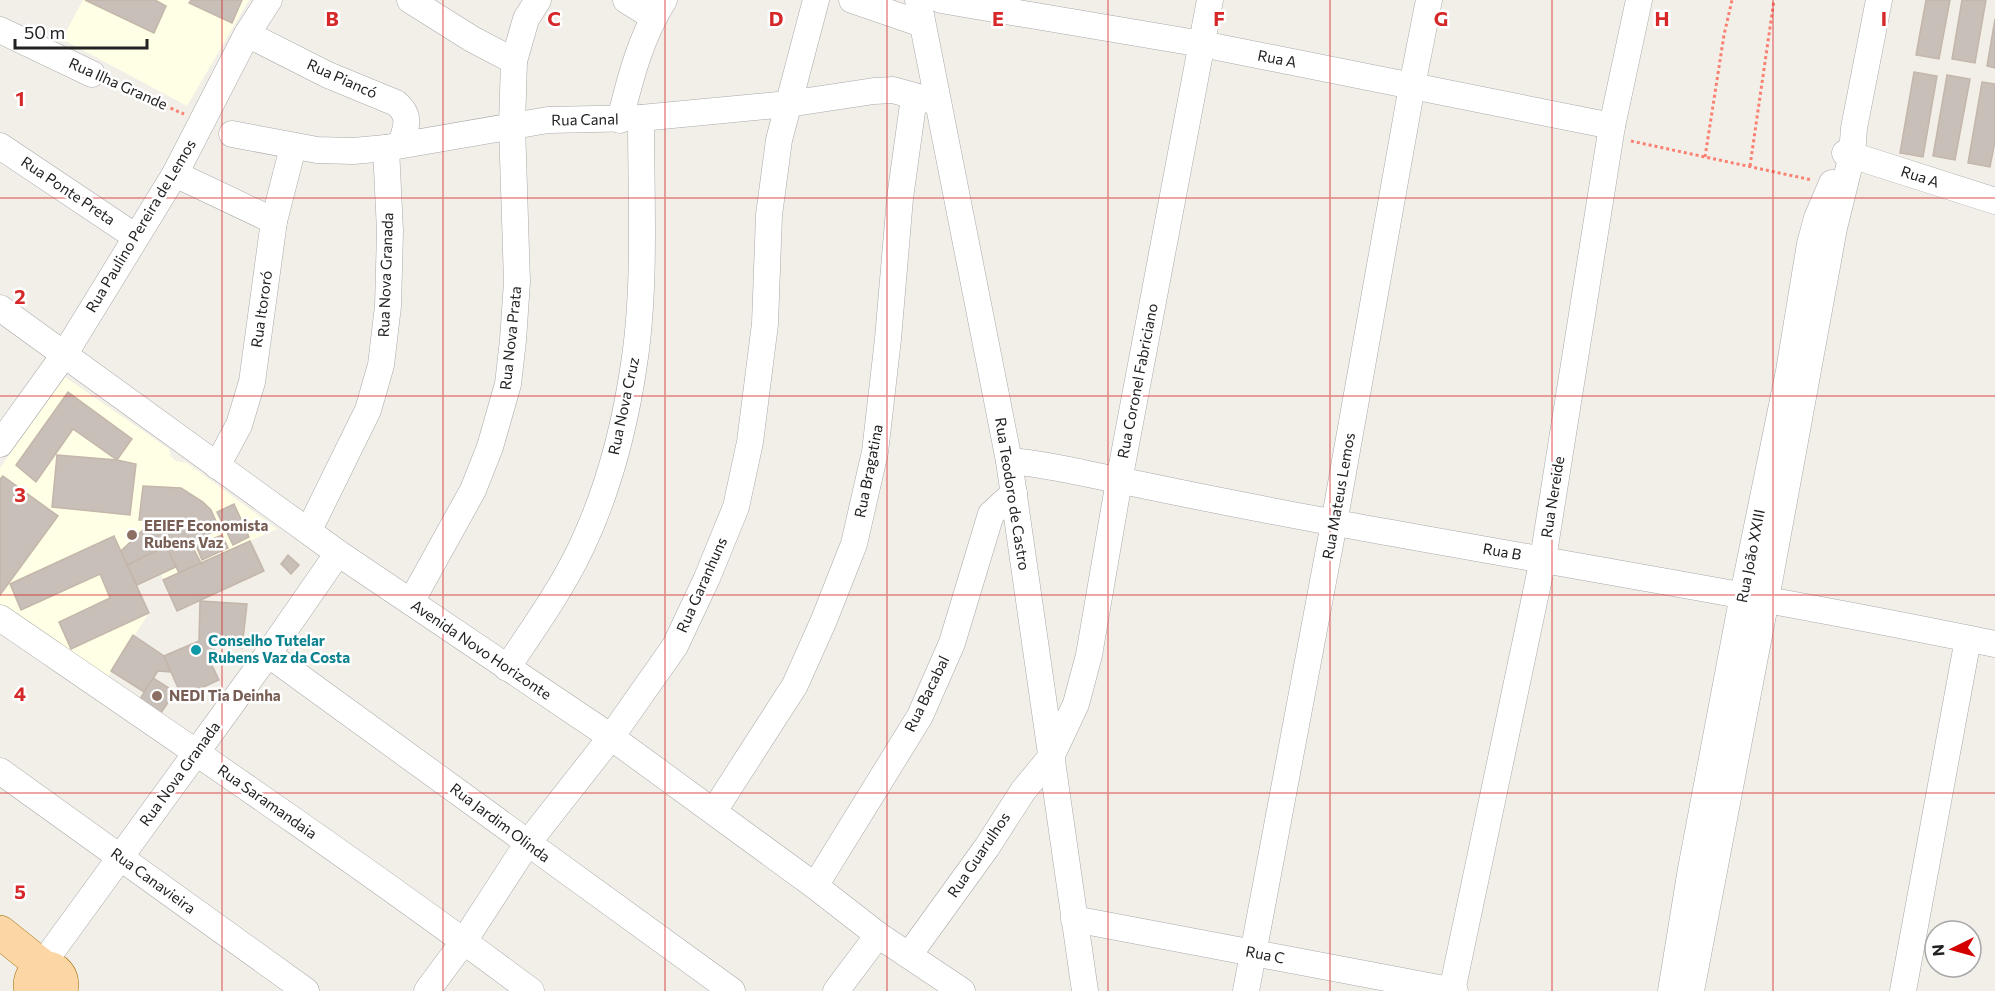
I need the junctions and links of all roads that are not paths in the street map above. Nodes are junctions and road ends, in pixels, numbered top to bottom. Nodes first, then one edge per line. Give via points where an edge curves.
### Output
1 (269, 0) edge
2 (410, 0) edge
3 (538, 0) edge
4 (626, 0) edge
5 (816, 0) edge
6 (852, 0) edge
7 (941, 0) edge
8 (1210, 0) edge
9 (1430, 0) edge
10 (1639, 0) edge
11 (1879, 0) edge
12 (986, 3) edge
13 (658, 9) edge
14 (920, 12) edge
15 (0, 30) edge
16 (247, 34) junction
17 (1202, 44) junction
18 (514, 61) junction
19 (92, 74) road end
20 (1412, 86) junction
21 (914, 97) junction
22 (938, 102) junction
23 (788, 104) junction
24 (631, 119) junction
25 (512, 125) junction
26 (1611, 131) junction
27 (232, 134) dead end
28 (0, 146) edge
29 (394, 146) junction
30 (293, 147) junction
31 (1848, 154) junction
32 (175, 174) junction
33 (1995, 201) edge
34 (274, 220) junction
35 (136, 237) junction
36 (0, 308) edge
37 (64, 355) junction
38 (0, 444) edge
39 (1009, 461) junction
40 (217, 466) junction
41 (1119, 481) junction
42 (1014, 494) junction
43 (1334, 523) junction
44 (309, 530) junction
45 (338, 553) junction
46 (1543, 560) junction
47 (1755, 597) junction
48 (411, 602) junction
49 (0, 618) edge
50 (1968, 639) junction
51 (1995, 644) edge
52 (268, 654) junction
53 (507, 668) junction
54 (611, 737) junction
55 (195, 752) junction
56 (1051, 757) junction
57 (0, 771) edge
58 (714, 811) junction
59 (527, 844) junction
60 (119, 857) junction
61 (815, 886) junction
62 (1074, 919) junction
63 (0, 932) edge
64 (878, 935) junction
65 (464, 941) junction
66 (1253, 952) junction
67 (909, 955) junction
68 (0, 960) edge
69 (51, 982) edge
70 (306, 991) edge
71 (427, 991) edge
72 (531, 991) edge
73 (732, 991) edge
74 (836, 991) edge
75 (962, 991) edge
76 (1085, 991) edge
77 (1246, 991) edge
78 (1453, 991) edge
79 (1671, 991) edge
80 (1691, 991) edge
81 (1903, 991) edge

1 - 16 street, Rua Paulino Pereira de Lemos
2 - 18 street
3 - 18 street, Rua Nova Prata via 525,19
4 - 13 street
5 - 23 street, Rua Garanhuns
6 - 14 street
7 - 12 street, Rua A
8 - 17 street, Rua Coronel Fabriciano
9 - 20 street, Rua Mateus Lemos
10 - 26 street, Rua Nereide
11 - 31 street, Rua João XXIII
12 - 17 street, Rua A
13 - 24 street, Rua Nova Cruz via 628,85
14 - 22 street, Rua Teodoro de Castro
15 - 19 street, Rua Ilha Grande
16 - 29 street, Rua Piancó via 404,109 406,117
16 - 32 street, Rua Paulino Pereira de Lemos
17 - 20 street, Rua A
17 - 41 street, Rua Coronel Fabriciano
18 - 25 street, Rua Nova Prata
20 - 26 street, Rua A
20 - 43 street, Rua Mateus Lemos
21 - 22 street, Rua Canal
21 - 23 street, Rua Canal via 893,90 874,91
21 - 58 street, Rua Bragatina via 875,452 854,544 795,685
22 - 39 street, Rua Teodoro de Castro
23 - 24 street, Rua Canal
23 - 54 street, Rua Garanhuns via 769,215 765,324 750,442 736,507 675,646
24 - 25 street, Rua Canal via 548,120
24 - 53 street, Rua Nova Cruz via 639,308 634,363 621,431 602,499 582,547 560,589
25 - 29 street, Rua Canal
25 - 48 street, Rua Nova Prata via 517,282 508,384 473,490
26 - 46 street, Rua Nereide
27 - 30 street, Rua Canal
28 - 35 street, Rua Ponte Preta
29 - 30 street, Rua Canal via 344,151
29 - 44 street, Rua Nova Granada via 388,306 381,365 368,410
30 - 34 street, Rua Itororó
31 - 33 street, Rua A
31 - 47 street, Rua João XXIII
31 - 47 street, Rua João XXIII via 1817,218 1810,244
32 - 34 street
32 - 35 street, Rua Paulino Pereira de Lemos
34 - 40 street, Rua Itororó via 252,382 239,425
35 - 37 street, Rua Paulino Pereira de Lemos
36 - 37 street, Avenida Novo Horizonte
37 - 38 street, Rua Paulino Pereira de Lemos
37 - 40 street, Avenida Novo Horizonte
39 - 41 street, Rua B
39 - 42 street, Rua Teodoro de Castro
40 - 44 street, Avenida Novo Horizonte
41 - 43 street, Rua B
41 - 56 street, Rua Coronel Fabriciano via 1089,655 1076,704
42 - 56 street, Rua Teodoro de Castro
42 - 61 street, Rua Bacabal via 991,514 952,643 920,716
43 - 46 street, Rua B
43 - 66 street, Rua Mateus Lemos
44 - 45 street, Avenida Novo Horizonte
45 - 48 street, Avenida Novo Horizonte
45 - 52 street, Rua Nova Granada
46 - 47 street, Rua B
46 - 78 street, Rua Nereide
47 - 50 street, Rua B
47 - 79 street, Rua João XXIII via 1691,869
47 - 80 street, Rua João XXIII
48 - 53 street, Avenida Novo Horizonte
49 - 55 street, Rua Saramandaia
50 - 51 street, Rua B
50 - 81 street
52 - 55 street, Rua Nova Granada
52 - 59 street, Rua Jardim Olinda
53 - 54 street, Avenida Novo Horizonte
54 - 58 street, Avenida Novo Horizonte
54 - 59 street, Rua Garanhuns
55 - 60 street, Rua Nova Granada
55 - 65 street, Rua Saramandaia
56 - 62 street, Rua Teodoro de Castro
56 - 67 street, Rua Guarulhos
57 - 60 street, Rua Canavieira
58 - 61 street, Avenida Novo Horizonte
59 - 65 street, Rua Garanhuns
59 - 73 street, Rua Jardim Olinda
60 - 69 street, Rua Nova Granada via 52,951
60 - 70 street, Rua Canavieira
61 - 64 street, Avenida Novo Horizonte
62 - 66 street, Rua C
62 - 76 street, Rua Teodoro de Castro
63 - 69 main road
64 - 67 street, Avenida Novo Horizonte
64 - 74 street
65 - 71 street, Rua Garanhuns
65 - 72 street, Rua Saramandaia
66 - 77 street, Rua Mateus Lemos
66 - 78 street, Rua C
67 - 75 street, Avenida Novo Horizonte
68 - 69 main road

